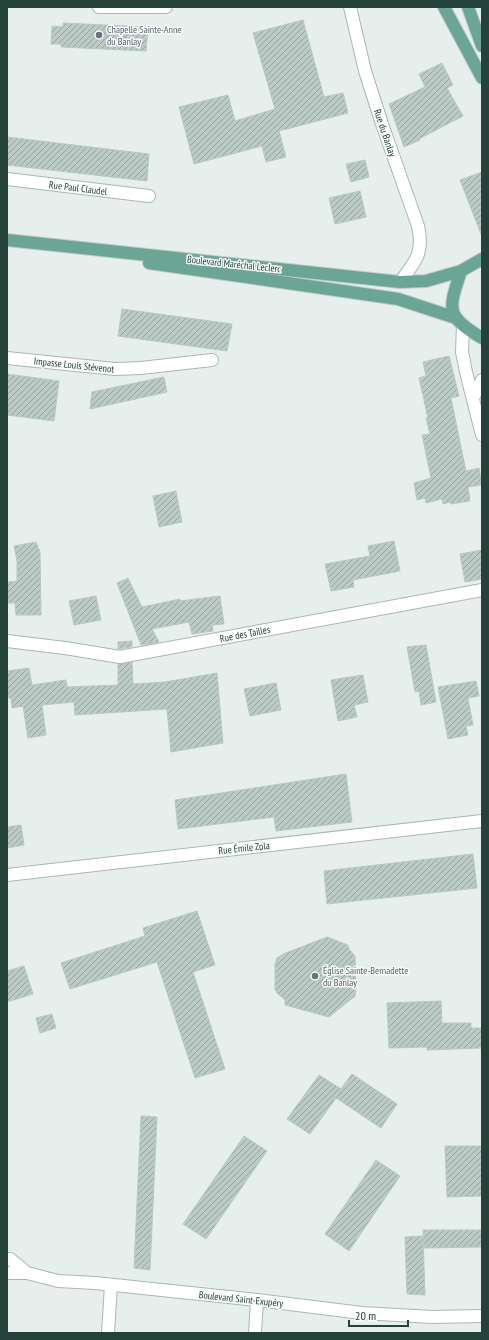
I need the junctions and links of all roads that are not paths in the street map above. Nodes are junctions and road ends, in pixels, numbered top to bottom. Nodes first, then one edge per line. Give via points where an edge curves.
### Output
1 (99, 7) edge
2 (166, 7) edge
3 (350, 7) edge
4 (444, 7) edge
5 (468, 7) edge
6 (482, 46) edge
7 (482, 78) edge
8 (7, 179) edge
9 (149, 196) dead end
10 (7, 241) edge
11 (482, 259) edge
12 (461, 271) junction
13 (400, 282) junction
14 (459, 321) junction
15 (482, 338) edge
16 (7, 358) edge
17 (212, 360) dead end
18 (482, 380) edge
19 (473, 398) junction
20 (482, 435) edge
21 (482, 590) edge
22 (7, 641) edge
23 (482, 821) edge
24 (7, 875) edge
25 (7, 1259) edge
26 (7, 1273) edge
27 (27, 1273) junction
28 (110, 1285) junction
29 (257, 1300) junction
30 (482, 1316) edge
31 (108, 1333) edge
32 (255, 1333) edge

1 - 2 street
3 - 13 street, Rue du Banlay via 365,71 421,238 417,258
4 - 7 main road
5 - 6 main road
8 - 9 street, Rue Paul Claudel
10 - 13 main road, Boulevard Maréchal Leclerc
10 - 14 main road, Boulevard Maréchal Leclerc via 398,299
11 - 12 main road, Boulevard Maréchal Leclerc
12 - 13 main road, Boulevard Maréchal Leclerc via 426,281
12 - 14 main road via 452,300
14 - 15 main road, Boulevard Maréchal Leclerc
14 - 19 street via 462,352
16 - 17 street, Impasse Louis Stévenot via 115,369
18 - 19 street
19 - 20 street
21 - 22 street, Rue des Tailles via 120,657
23 - 24 street, Rue Émile Zola
25 - 27 street, Boulevard Saint-Exupéry
26 - 27 street
27 - 28 street, Boulevard Saint-Exupéry via 58,1281
28 - 29 street, Boulevard Saint-Exupéry
28 - 31 street
29 - 30 street, Boulevard Saint-Exupéry via 362,1313 432,1317
29 - 32 street

